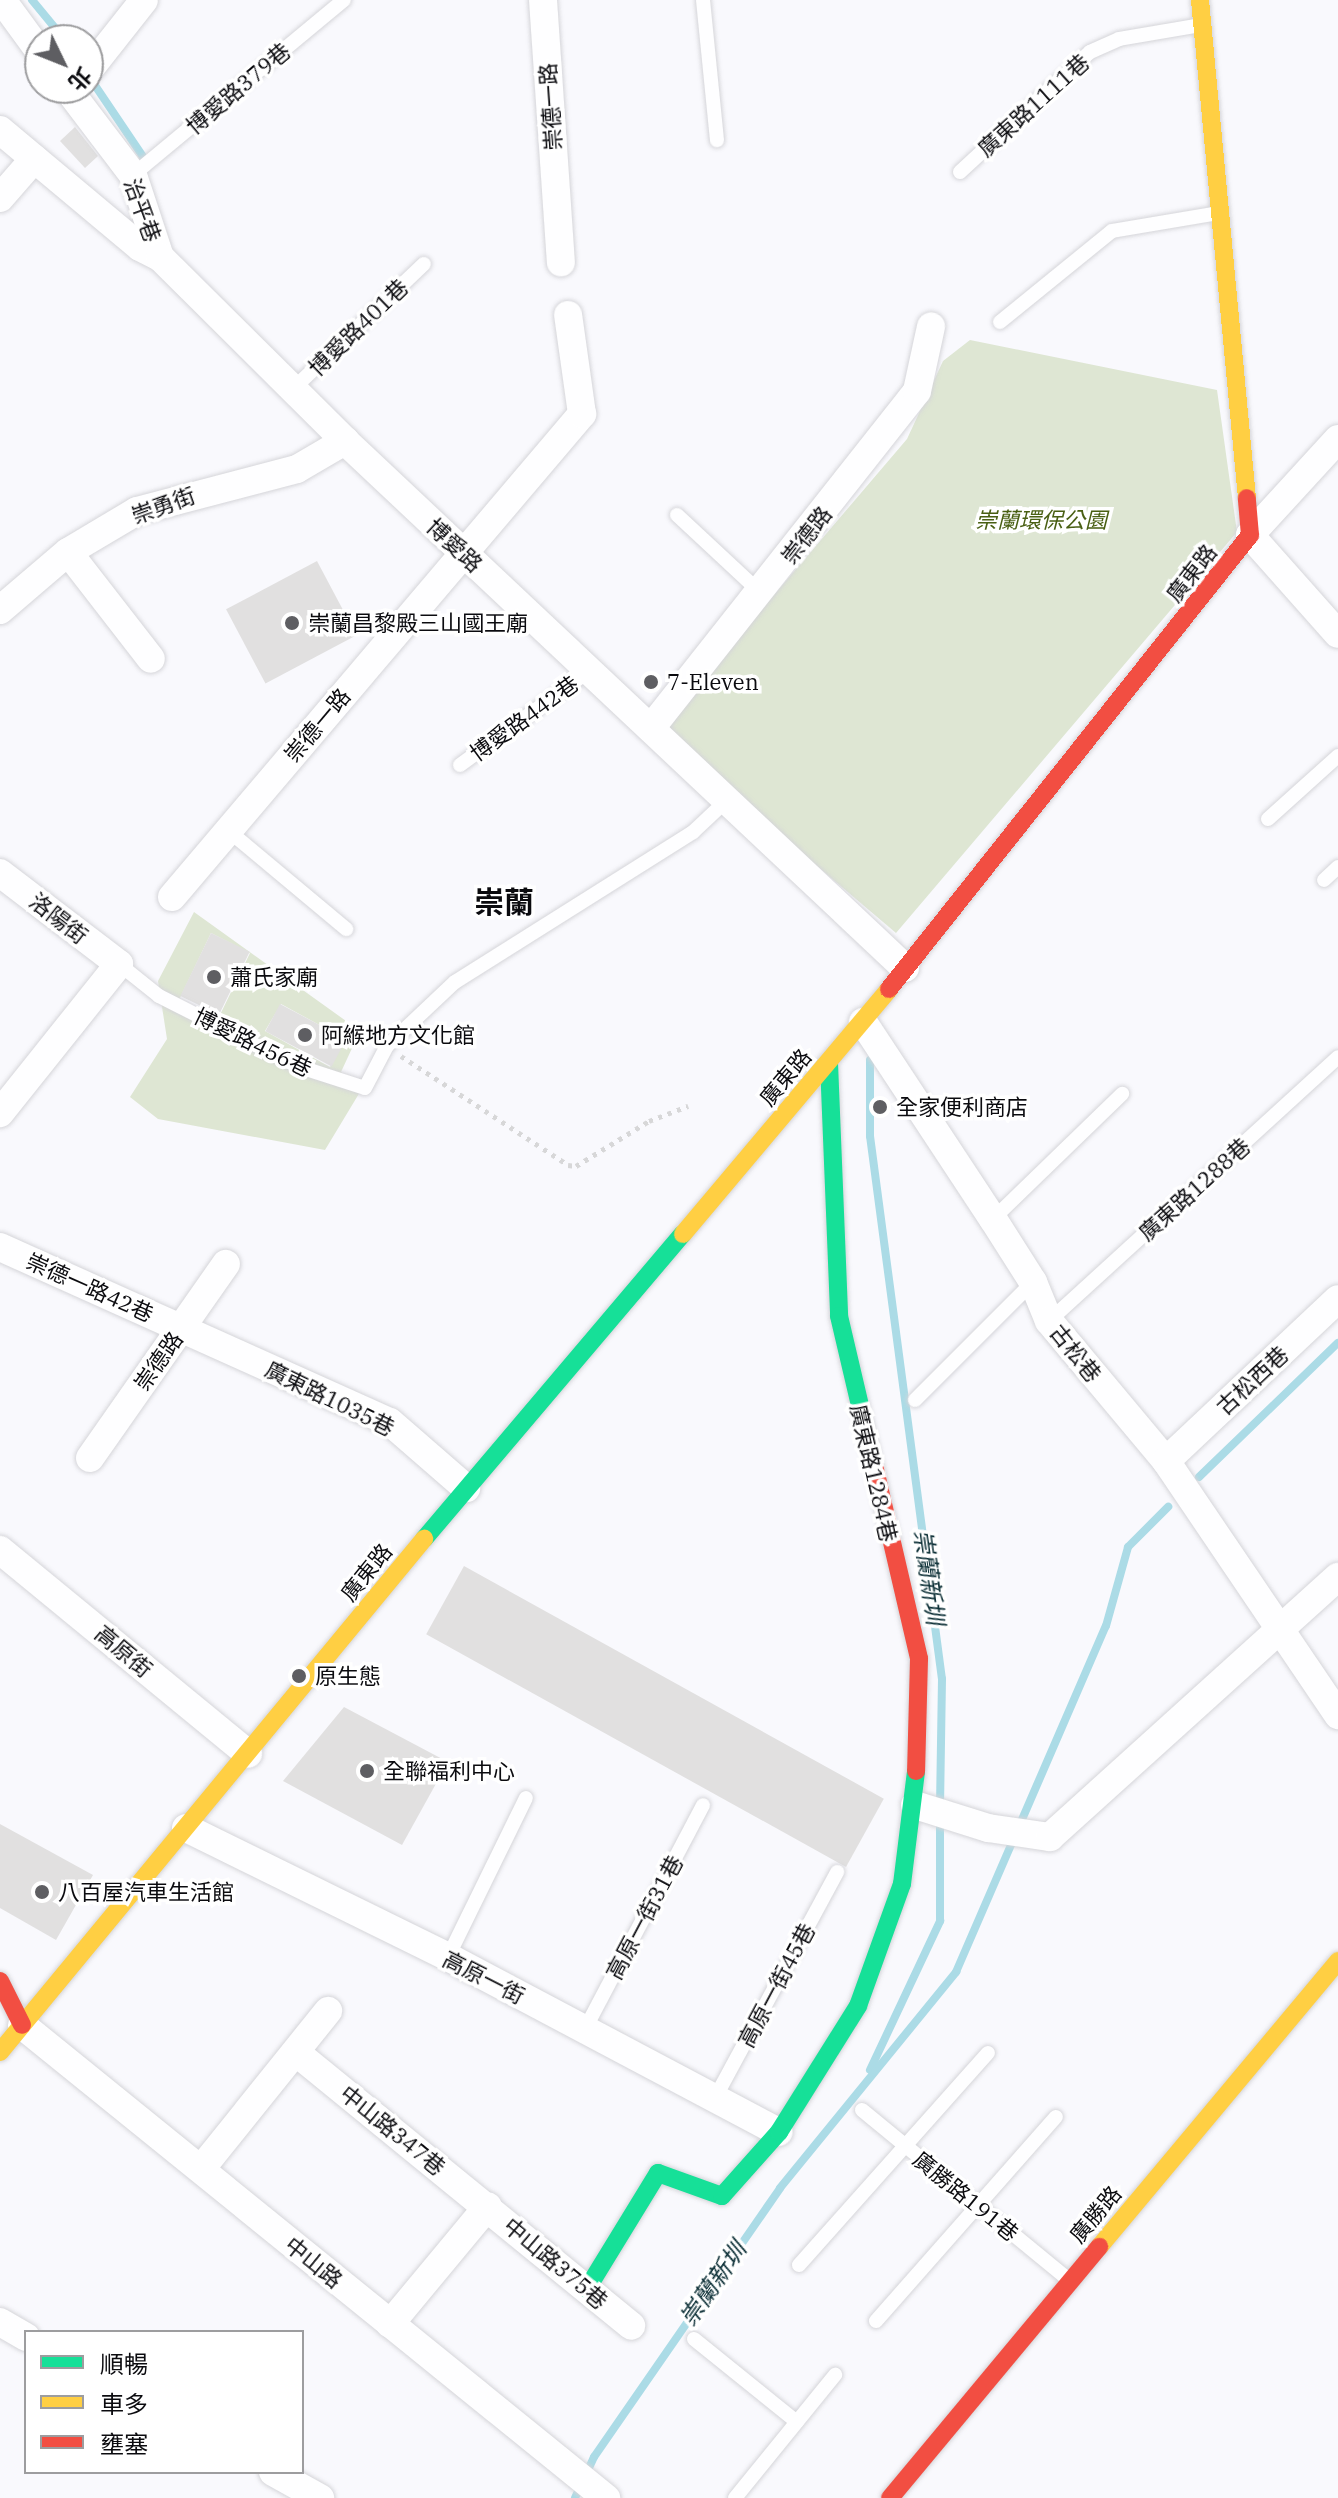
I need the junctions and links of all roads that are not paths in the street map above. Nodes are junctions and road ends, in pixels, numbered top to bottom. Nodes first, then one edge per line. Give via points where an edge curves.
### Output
1 (2, 0) edge
2 (144, 0) edge
3 (344, 0) edge
4 (543, 0) edge
5 (703, 0) edge
6 (1200, 0) edge
7 (1202, 24) junction
8 (24, 30) edge
9 (104, 51) edge
10 (81, 104) edge
11 (0, 130) edge
12 (717, 140) dead end
13 (34, 159) junction
14 (960, 172) dead end
15 (133, 175) junction
16 (0, 198) edge
17 (1220, 213) junction
18 (160, 257) junction
19 (561, 262) dead end
20 (424, 264) dead end
21 (568, 315) dead end
22 (1000, 322) dead end
23 (931, 327) dead end
24 (293, 389) junction
25 (1338, 439) edge
26 (345, 441) junction
27 (677, 515) dead end
28 (1250, 535) junction
29 (461, 551) junction
30 (68, 552) junction
31 (761, 593) junction
32 (0, 610) edge
33 (1338, 634) edge
34 (151, 659) dead end
35 (589, 671) junction
36 (651, 728) junction
37 (1338, 756) edge
38 (460, 765) dead end
39 (726, 801) junction
40 (1268, 819) dead end
41 (229, 831) junction
42 (1338, 867) edge
43 (0, 873) edge
44 (1324, 880) dead end
45 (172, 897) dead end
46 (346, 929) dead end
47 (119, 964) junction
48 (905, 968) junction
49 (863, 1022) junction
50 (1338, 1057) edge
51 (829, 1063) junction
52 (1122, 1094) dead end
53 (0, 1113) edge
54 (993, 1219) junction
55 (0, 1247) edge
56 (226, 1264) dead end
57 (1033, 1282) junction
58 (1338, 1299) edge
59 (1049, 1321) junction
60 (181, 1328) junction
61 (915, 1400) dead end
62 (90, 1458) dead end
63 (1166, 1461) junction
64 (466, 1488) junction
65 (0, 1550) edge
66 (1338, 1577) edge
67 (1279, 1632) junction
68 (1338, 1715) edge
69 (248, 1754) junction
70 (526, 1798) dead end
71 (703, 1805) dead end
72 (915, 1805) junction
73 (186, 1828) junction
74 (837, 1872) dead end
75 (448, 1957) junction
76 (1338, 1961) edge
77 (0, 1981) edge
78 (328, 2011) dead end
79 (11, 2021) edge
80 (585, 2029) junction
81 (0, 2052) edge
82 (988, 2053) dead end
83 (298, 2054) junction
84 (715, 2098) junction
85 (862, 2110) dead end
86 (1056, 2117) dead end
87 (779, 2132) junction
88 (905, 2146) junction
89 (201, 2169) junction
90 (977, 2205) junction
91 (488, 2206) junction
92 (799, 2265) dead end
93 (1070, 2281) junction
94 (587, 2289) junction
95 (876, 2321) dead end
96 (0, 2322) edge
97 (390, 2324) junction
98 (631, 2326) dead end
99 (24, 2336) edge
100 (694, 2339) dead end
101 (835, 2375) dead end
102 (797, 2422) junction
103 (277, 2474) edge
104 (602, 2494) edge
105 (320, 2498) edge
106 (735, 2498) edge
107 (890, 2498) edge

1 - 8 street
2 - 9 street
3 - 15 lane, 博愛路379巷
4 - 19 street, 崇德一路
5 - 12 lane
6 - 7 street
7 - 14 lane, 廣東路1111巷 via 1119,39 1090,52
7 - 17 street
10 - 15 street, 治平巷
11 - 13 street, 博愛路
13 - 16 street
13 - 18 street, 博愛路 via 140,247
15 - 18 street, 治平巷
17 - 22 lane via 1112,231
17 - 28 street
18 - 24 street, 博愛路
20 - 24 lane, 博愛路401巷
21 - 29 street, 崇德一路 via 582,414
23 - 31 street, 崇德路 via 917,391
24 - 26 street, 博愛路
25 - 28 street
26 - 29 street, 博愛路
26 - 30 street, 崇勇街 via 297,469 137,511
27 - 31 lane
28 - 33 street
28 - 48 street, 廣東路
29 - 35 street, 博愛路
29 - 41 street, 崇德一路
30 - 32 street, 崇勇街
30 - 34 street
31 - 36 street, 崇德路
35 - 36 street, 博愛路
35 - 38 lane, 博愛路442巷
36 - 39 street, 博愛路
37 - 40 lane
39 - 47 lane, 博愛路456巷 via 693,832 455,982 387,1046 365,1088 307,1071 159,996
39 - 48 street, 博愛路
41 - 45 street, 崇德一路
41 - 46 lane
42 - 44 lane
43 - 47 street, 洛陽街
47 - 53 street
48 - 49 street, 廣東路
49 - 51 street, 廣東路
49 - 54 street, 古松巷
50 - 59 lane, 廣東路1288巷
51 - 64 street, 廣東路
51 - 72 street, 廣東路1284巷 via 839,1316 919,1659
52 - 54 lane
54 - 57 street, 古松巷
55 - 60 street, 崇德一路42巷
56 - 60 street, 崇德路
57 - 59 street, 古松巷
57 - 61 lane
58 - 63 street, 古松西巷
59 - 63 street, 古松巷
60 - 62 street, 崇德路
60 - 64 street, 廣東路1035巷 via 390,1422
63 - 67 street, 古松巷
64 - 69 street, 廣東路
65 - 69 street, 高原街
66 - 67 street
67 - 68 street, 古松巷
67 - 72 street via 1050,1837 988,1828
69 - 73 street, 廣東路
70 - 75 lane
71 - 80 lane, 高原一街31巷
72 - 87 street, 廣東路1284巷 via 902,1884 879,1958 858,2006
73 - 75 street, 高原一街
73 - 79 street, 廣東路
74 - 84 lane, 高原一街45巷
75 - 80 street, 高原一街
76 - 93 street, 廣勝路
77 - 79 street, 中山路
78 - 83 street
79 - 81 street, 廣東路
79 - 89 street, 中山路
80 - 84 street, 高原一街
82 - 88 lane
83 - 89 street
83 - 91 street, 中山路347巷
84 - 87 street, 高原一街
85 - 88 lane, 廣勝路191巷
86 - 90 lane
87 - 94 street, 廣東路1284巷 via 722,2196 658,2173
88 - 90 lane, 廣勝路191巷
88 - 92 lane
89 - 97 street, 中山路
90 - 93 lane, 廣勝路191巷
90 - 95 lane
91 - 94 street, 中山路375巷
91 - 97 street, 中山路375巷
93 - 107 street, 廣勝路
94 - 98 street, 中山路375巷
96 - 99 street
97 - 104 street, 中山路
100 - 102 lane
101 - 102 lane
102 - 106 lane
103 - 105 street

